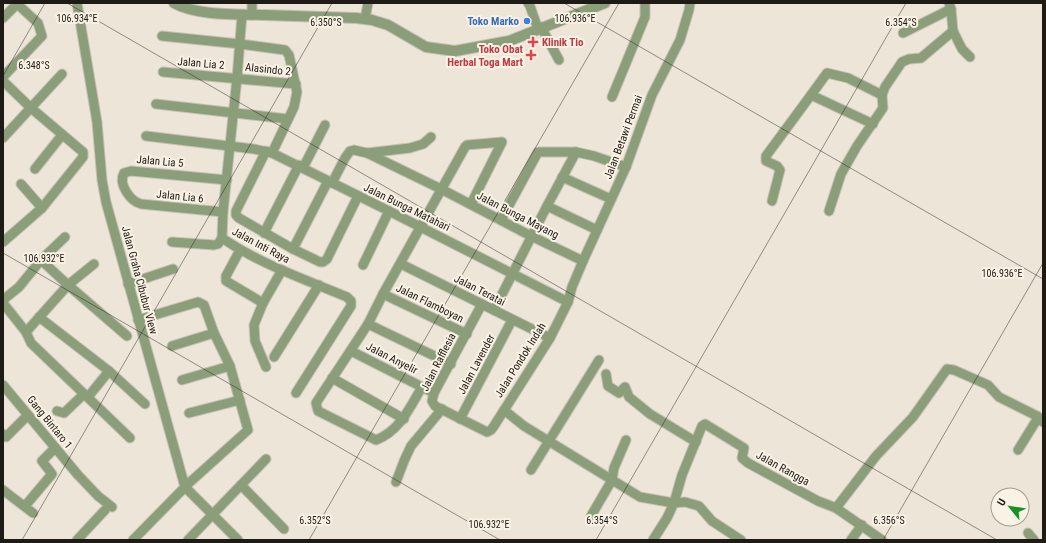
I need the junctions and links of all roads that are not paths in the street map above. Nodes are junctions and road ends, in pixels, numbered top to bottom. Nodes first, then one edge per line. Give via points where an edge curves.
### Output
1 (77, 3) edge
2 (174, 3) edge
3 (252, 3) edge
4 (368, 3) edge
5 (528, 3) edge
6 (605, 3) edge
7 (645, 3) edge
8 (690, 3) edge
9 (16, 4) edge
10 (950, 6) edge
11 (247, 15) junction
12 (3, 18) edge
13 (365, 19) junction
14 (539, 28) junction
15 (953, 31) junction
16 (903, 33) dead end
17 (162, 36) dead end
18 (240, 44) junction
19 (970, 57) dead end
20 (559, 60) dead end
21 (163, 72) dead end
22 (62, 74) dead end
23 (3, 77) edge
24 (238, 78) junction
25 (3, 81) edge
26 (296, 84) junction
27 (811, 95) junction
28 (882, 95) junction
29 (612, 97) dead end
30 (156, 104) dead end
31 (31, 108) junction
32 (234, 112) junction
33 (288, 119) junction
34 (873, 124) junction
35 (325, 125) dead end
36 (62, 135) junction
37 (146, 136) dead end
38 (431, 137) dead end
39 (3, 138) edge
40 (231, 147) junction
41 (269, 152) junction
42 (576, 152) junction
43 (367, 153) junction
44 (301, 166) junction
45 (626, 167) junction
46 (35, 169) dead end
47 (562, 177) junction
48 (228, 180) junction
49 (330, 182) junction
50 (21, 184) dead end
51 (441, 189) junction
52 (358, 196) junction
53 (611, 199) junction
54 (772, 200) dead end
55 (135, 202) joint
56 (471, 204) junction
57 (547, 206) junction
58 (42, 208) junction
59 (389, 211) junction
60 (829, 211) dead end
61 (223, 212) junction
62 (501, 220) junction
63 (421, 227) junction
64 (597, 230) junction
65 (264, 233) junction
66 (531, 236) junction
67 (64, 237) dead end
68 (222, 238) junction
69 (3, 242) edge
70 (172, 242) dead end
71 (293, 249) junction
72 (240, 250) junction
73 (41, 260) junction
74 (583, 261) junction
75 (94, 264) dead end
76 (401, 264) junction
77 (363, 265) dead end
78 (174, 269) dead end
79 (282, 270) junction
80 (513, 273) junction
81 (128, 284) junction
82 (68, 285) junction
83 (319, 285) junction
84 (383, 294) junction
85 (3, 301) edge
86 (568, 302) junction
87 (263, 303) junction
88 (482, 304) junction
89 (494, 310) junction
90 (39, 317) junction
91 (138, 320) junction
92 (512, 320) junction
93 (368, 324) junction
94 (26, 332) junction
95 (214, 333) junction
96 (466, 334) junction
97 (127, 336) dead end
98 (550, 338) junction
99 (172, 346) dead end
100 (351, 351) junction
101 (274, 357) dead end
102 (599, 360) dead end
103 (451, 364) junction
104 (230, 366) junction
105 (266, 367) dead end
106 (109, 371) junction
107 (606, 374) dead end
108 (332, 378) junction
109 (182, 380) dead end
110 (3, 385) edge
111 (422, 386) junction
112 (434, 393) junction
113 (296, 394) dead end
114 (86, 395) junction
115 (240, 400) junction
116 (145, 404) dead end
117 (442, 409) junction
118 (504, 410) junction
119 (57, 411) dead end
120 (189, 413) dead end
121 (28, 415) junction
122 (404, 419) junction
123 (460, 419) junction
124 (1040, 419) edge
125 (491, 430) joint
126 (3, 434) edge
127 (130, 438) dead end
128 (626, 440) dead end
129 (550, 442) junction
130 (696, 442) junction
131 (55, 448) junction
132 (1018, 450) dead end
133 (266, 459) dead end
134 (531, 470) dead end
135 (612, 480) junction
136 (396, 482) dead end
137 (241, 485) junction
138 (183, 489) junction
139 (4, 492) edge
140 (674, 503) junction
141 (24, 506) junction
142 (836, 508) junction
143 (33, 513) dead end
144 (212, 515) junction
145 (591, 516) dead end
146 (862, 525) junction
147 (284, 529) dead end
148 (77, 540) edge
149 (133, 540) edge
150 (188, 540) edge
151 (238, 540) edge
152 (653, 540) edge
153 (741, 540) edge
154 (851, 540) edge
155 (882, 540) edge

1 - 81 street, Jalan Graha Cibubur View via 97,122 105,196
2 - 11 street via 196,11
3 - 11 street, Jalan Inti Raya
4 - 13 street
5 - 14 street
6 - 14 street
7 - 29 street via 645,17
8 - 45 street, Jalan Betawi Permai via 680,40 652,94
9 - 12 street
9 - 23 street via 38,23 42,36
10 - 15 street
10 - 16 street
11 - 13 street
11 - 18 street, Jalan Inti Raya
13 - 14 street via 388,25 426,47 455,51 509,41
14 - 20 street
15 - 19 street via 962,49
15 - 28 street via 921,58 902,62
17 - 18 street
18 - 24 street, Jalan Inti Raya
18 - 26 street via 285,50 289,55
21 - 24 street, Jalan Lia 2
22 - 31 street
24 - 26 street, Alasindo 2
24 - 32 street, Jalan Inti Raya
25 - 31 street
26 - 33 street via 294,107
27 - 28 street via 827,73 848,78
27 - 34 street
27 - 54 street via 766,156 766,161 780,170
28 - 34 street via 883,108
30 - 32 street
31 - 36 street
31 - 39 street
32 - 33 street
32 - 40 street, Jalan Inti Raya
33 - 41 street
34 - 60 street via 841,174
35 - 44 street
36 - 46 street
36 - 58 street via 83,152 83,157
37 - 40 street, Jalan Bunga Matahari
38 - 43 street via 423,144 410,148
40 - 41 street, Jalan Bunga Matahari
40 - 48 street, Jalan Inti Raya
41 - 44 street, Jalan Bunga Matahari
41 - 65 street via 236,213 239,218
42 - 45 street
42 - 47 street
42 - 62 street via 538,152
43 - 49 street via 354,150 347,154
43 - 51 street, Jalan Bunga Mayang
44 - 49 street, Jalan Bunga Matahari
44 - 65 street
45 - 53 street, Jalan Betawi Permai
47 - 53 street
47 - 57 street
48 - 55 street, Jalan Lia 5 via 126,171 122,178 126,190
48 - 61 street, Jalan Inti Raya
49 - 52 street, Jalan Bunga Matahari
49 - 71 street
50 - 58 street
51 - 56 street, Jalan Bunga Mayang
51 - 56 street via 467,145 502,142
51 - 63 street
52 - 59 street, Jalan Bunga Matahari
52 - 71 street via 325,261 320,262
53 - 64 street, Jalan Betawi Permai
55 - 61 street, Jalan Lia 6
56 - 62 street, Jalan Bunga Mayang
57 - 64 street
57 - 66 street
58 - 69 street
59 - 63 street, Jalan Bunga Matahari
59 - 77 street
61 - 68 street, Jalan Inti Raya
62 - 66 street, Jalan Bunga Mayang
63 - 76 street
63 - 80 street, Jalan Bunga Matahari
64 - 74 street, Jalan Betawi Permai
65 - 71 street
66 - 74 street, Jalan Bunga Mayang
66 - 80 street
67 - 73 street
68 - 70 street via 214,245
68 - 72 street, Jalan Inti Raya
72 - 79 street, Jalan Inti Raya
72 - 87 street via 226,276 226,281
73 - 82 street
73 - 85 street via 19,287
74 - 86 street, Jalan Betawi Permai
75 - 82 street
76 - 84 street
76 - 88 street, Jalan Teratai
78 - 81 street
79 - 83 street, Jalan Inti Raya
79 - 87 street
80 - 86 street, Jalan Bunga Matahari
80 - 89 street
81 - 91 street, Jalan Graha Cibubur View
82 - 90 street
82 - 97 street
83 - 101 street
83 - 113 street, Jalan Inti Raya via 347,297 351,301 351,306
84 - 93 street
84 - 96 street, Jalan Flamboyan
85 - 94 street
86 - 98 street, Jalan Pondok Indah
87 - 105 street via 254,325 255,341
88 - 89 street, Jalan Teratai
88 - 96 street, Jalan Rafflesia
89 - 92 street, Jalan Teratai
90 - 94 street
90 - 106 street
91 - 95 street via 198,302 204,305
91 - 138 street, Jalan Graha Cibubur View
92 - 98 street, Jalan Teratai
92 - 123 street, Jalan Lavender
93 - 100 street
93 - 103 street
94 - 114 street via 31,343
95 - 99 street
95 - 104 street
96 - 103 street, Jalan Rafflesia
98 - 118 street, Jalan Pondok Indah
100 - 108 street
100 - 111 street, Jalan Anyelir
102 - 129 street
103 - 112 street, Jalan Rafflesia
104 - 109 street
104 - 115 street
106 - 114 street
106 - 116 street
107 - 130 street via 608,386 619,393 625,387 629,397 650,414
108 - 122 street
108 - 122 street via 316,403 318,411 376,440 384,437
110 - 121 street, Gang Bintaro 1
111 - 112 street, Jalan Anyelir
111 - 122 street
112 - 117 street, Jalan Rafflesia via 433,404
114 - 119 street via 64,412
114 - 127 street
115 - 120 street
115 - 138 street via 248,430
117 - 123 street, Jalan Rafflesia
117 - 136 street via 411,446
118 - 125 street, Jalan Pondok Indah
118 - 129 street
121 - 126 street via 6,437
121 - 131 street, Gang Bintaro 1
123 - 125 street, Jalan Rafflesia via 484,431
124 - 132 street via 1036,421
124 - 142 street via 999,397 988,385 947,369 913,417 876,456
128 - 135 street via 614,468
129 - 134 street
129 - 135 street
130 - 140 street, Jalan Rangga
130 - 142 street, Jalan Rangga via 705,424 744,448 742,458 748,463
131 - 141 street via 42,461 52,474
131 - 148 street, Gang Bintaro 1 via 109,509
133 - 137 street
135 - 140 street via 640,497
135 - 145 street
137 - 144 street
137 - 147 street
138 - 144 street, Jalan Graha Cibubur View
138 - 149 street
139 - 141 street
140 - 152 street, Jalan Rangga
140 - 153 street via 685,502 699,506 712,521
141 - 143 street
142 - 146 street
144 - 150 street
144 - 151 street, Jalan Graha Cibubur View
146 - 154 street
146 - 155 street

